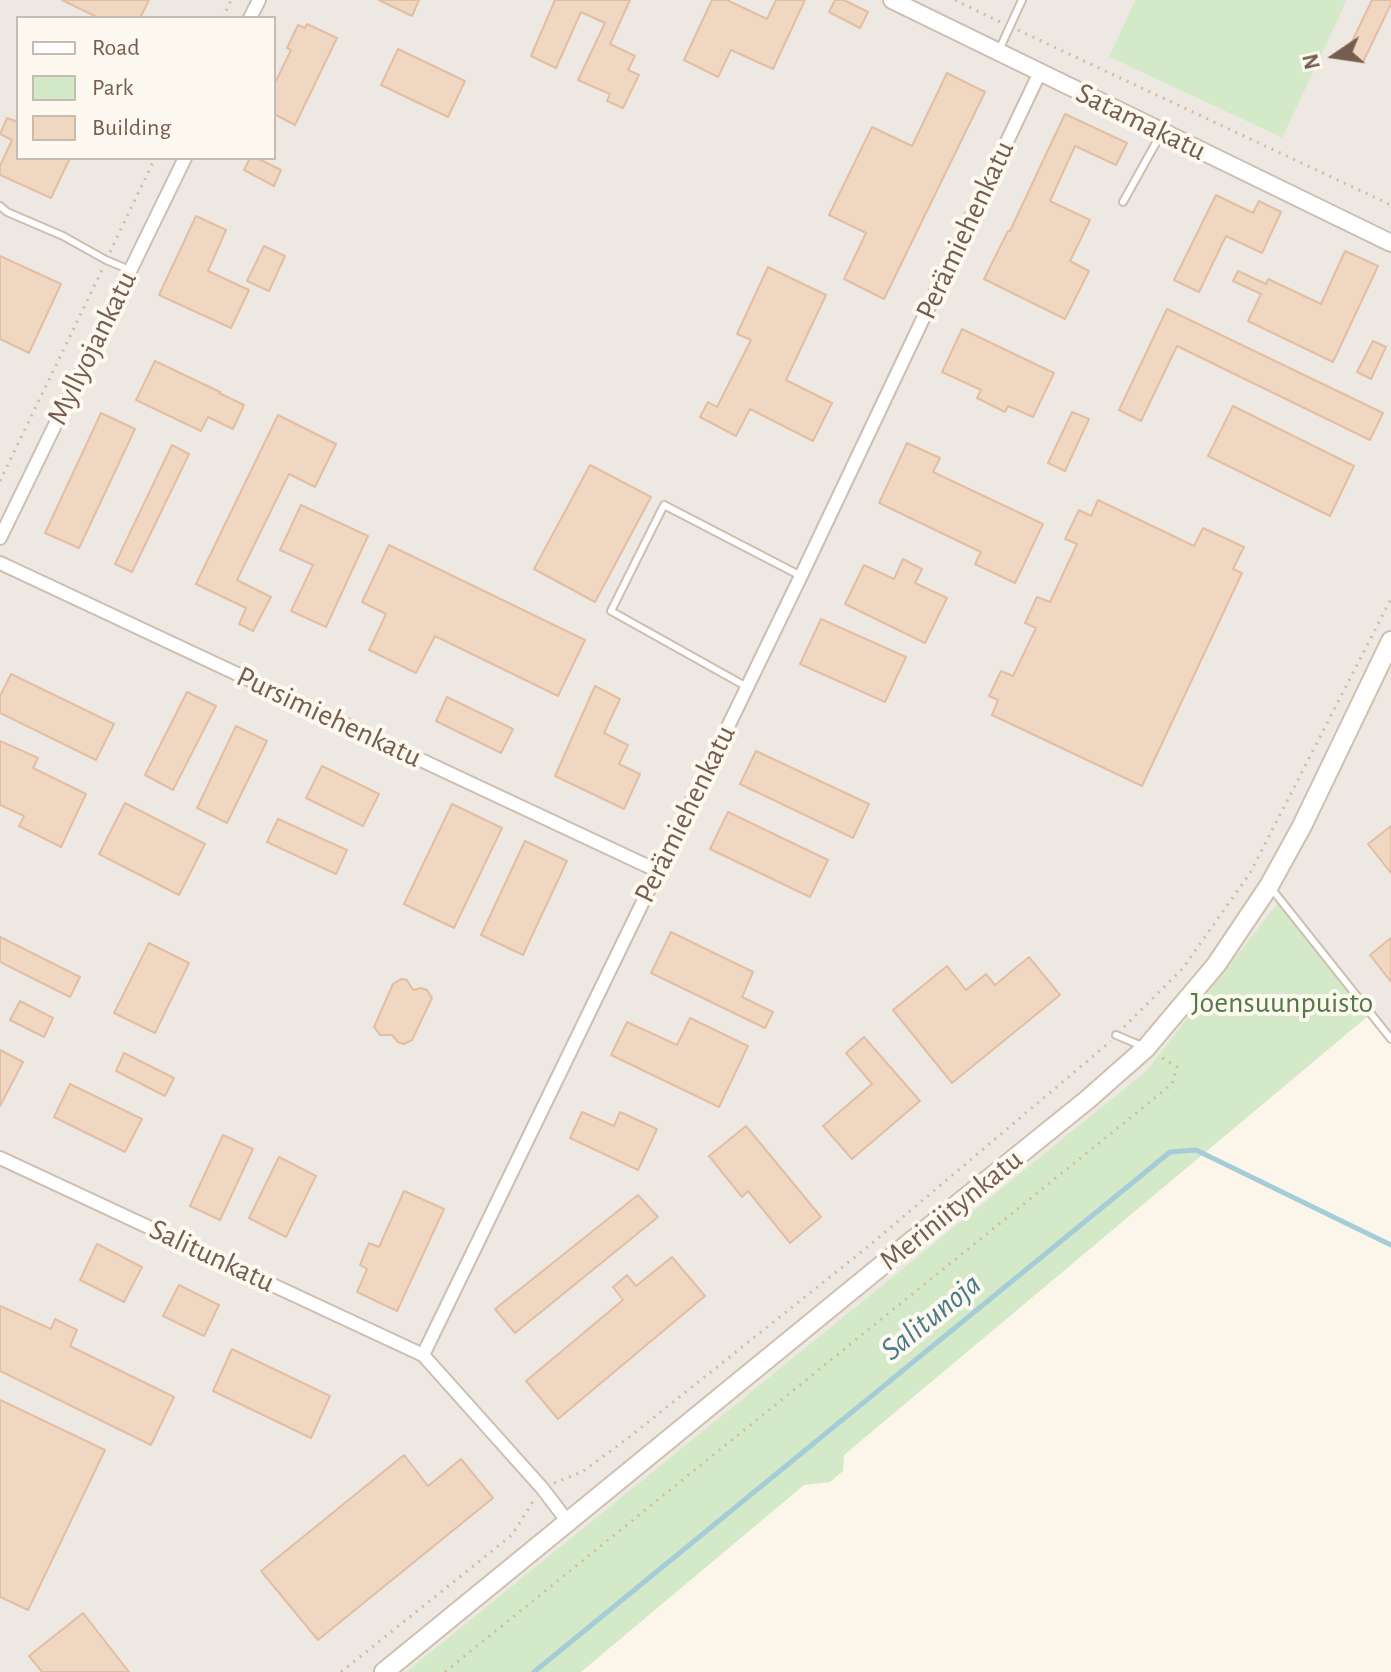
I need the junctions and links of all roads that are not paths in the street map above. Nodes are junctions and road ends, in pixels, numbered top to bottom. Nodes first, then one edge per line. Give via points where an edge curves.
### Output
1 (892, 0) edge
2 (1022, 0) edge
3 (998, 52) junction
4 (1040, 72) junction
5 (1162, 132) junction
6 (184, 160) edge
7 (1123, 202) dead end
8 (0, 206) edge
9 (1391, 243) edge
10 (130, 270) junction
11 (0, 538) edge
12 (0, 563) edge
13 (801, 576) junction
14 (1391, 641) edge
15 (747, 687) junction
16 (658, 871) junction
17 (1269, 886) junction
18 (1116, 1035) road end
19 (1391, 1039) edge
20 (1146, 1048) junction
21 (0, 1158) edge
22 (423, 1355) junction
23 (568, 1522) junction
24 (384, 1672) edge

1 - 3 street, Satamakatu
2 - 3 lane
3 - 4 street, Satamakatu
4 - 5 street, Satamakatu
4 - 13 street, Perämiehenkatu
5 - 7 lane
5 - 9 street, Satamakatu
6 - 10 street, Myllyojankatu
8 - 10 lane
10 - 11 street, Myllyojankatu
12 - 16 street, Pursimiehenkatu
13 - 15 street, Perämiehenkatu
13 - 15 lane via 664,505 611,611
14 - 17 main road, Meriniitynkatu
15 - 16 street, Perämiehenkatu
16 - 22 street, Perämiehenkatu
17 - 19 lane
17 - 20 main road, Meriniitynkatu via 1216,965
18 - 20 lane
20 - 23 main road, Meriniitynkatu
21 - 22 street, Salitunkatu
22 - 23 street
23 - 24 main road, Meriniitynkatu

